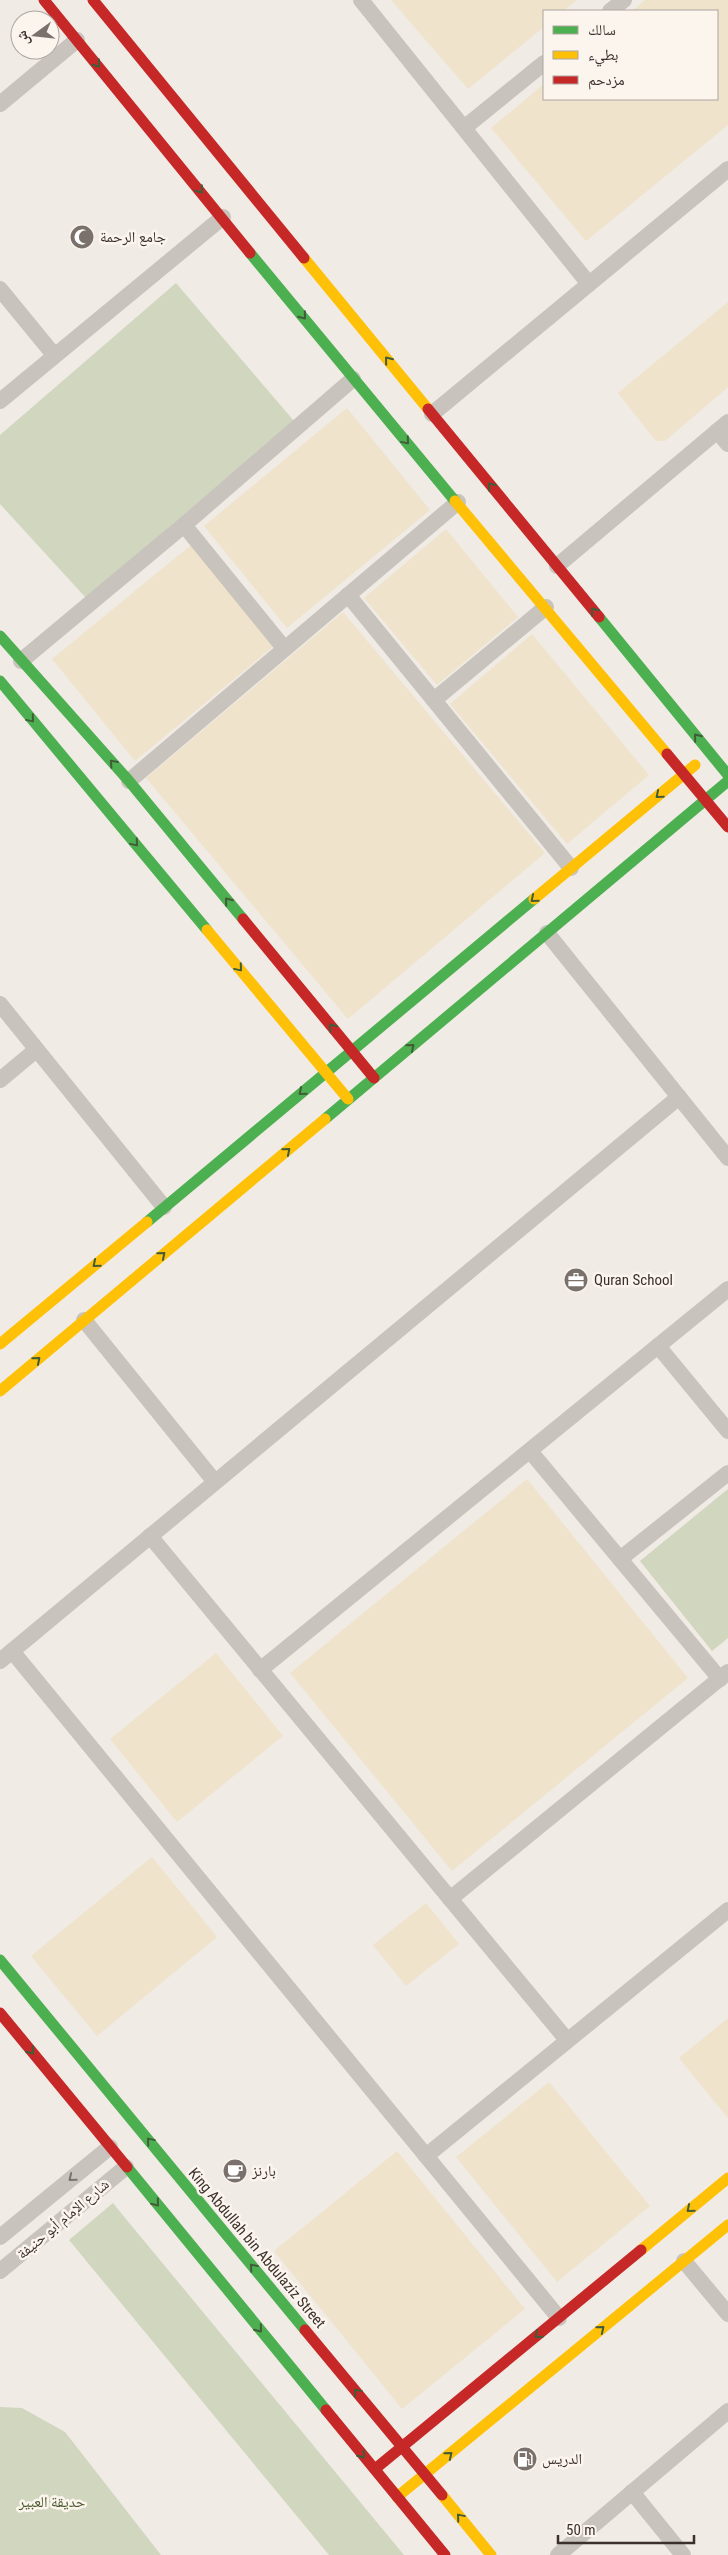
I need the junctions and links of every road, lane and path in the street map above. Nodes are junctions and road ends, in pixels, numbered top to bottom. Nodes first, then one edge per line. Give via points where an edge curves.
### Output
1 (44, 0) edge
2 (93, 0) edge
3 (361, 0) edge
4 (624, 0) edge
5 (611, 10) edge
6 (77, 40) junction
7 (543, 64) edge
8 (0, 104) edge
9 (464, 128) junction
10 (728, 169) edge
11 (223, 217) junction
12 (589, 284) junction
13 (0, 289) edge
14 (54, 355) junction
15 (353, 379) junction
16 (0, 401) edge
17 (432, 414) junction
18 (722, 426) edge
19 (728, 444) edge
20 (458, 502) junction
21 (184, 525) junction
22 (557, 566) junction
23 (348, 595) junction
24 (546, 608) junction
25 (0, 636) edge
26 (284, 648) junction
27 (21, 660) junction
28 (0, 681) edge
29 (434, 700) junction
30 (710, 752) junction
31 (684, 774) junction
32 (728, 775) edge
33 (129, 781) junction
34 (728, 781) edge
35 (705, 800) junction
36 (728, 827) edge
37 (571, 868) junction
38 (547, 933) junction
39 (0, 1004) edge
40 (36, 1050) junction
41 (352, 1051) junction
42 (326, 1072) junction
43 (374, 1078) junction
44 (0, 1080) edge
45 (679, 1097) junction
46 (348, 1099) junction
47 (728, 1158) edge
48 (164, 1207) junction
49 (728, 1289) edge
50 (84, 1320) junction
51 (0, 1344) edge
52 (658, 1346) junction
53 (0, 1391) edge
54 (728, 1431) edge
55 (530, 1451) junction
56 (728, 1473) edge
57 (215, 1482) junction
58 (150, 1536) junction
59 (620, 1559) junction
60 (6, 1656) edge
61 (260, 1670) junction
62 (724, 1675) edge
63 (450, 1899) junction
64 (728, 1910) edge
65 (0, 1960) edge
66 (0, 2013) edge
67 (567, 2040) junction
68 (110, 2147) junction
69 (426, 2156) junction
70 (126, 2167) junction
71 (728, 2178) edge
72 (728, 2225) edge
73 (0, 2237) edge
74 (684, 2261) junction
75 (0, 2272) edge
76 (728, 2314) edge
77 (559, 2318) junction
78 (728, 2411) edge
79 (402, 2447) junction
80 (375, 2470) junction
81 (425, 2475) junction
82 (632, 2492) junction
83 (397, 2497) junction
84 (445, 2555) edge
85 (491, 2555) edge
86 (558, 2555) edge
87 (683, 2555) edge

1 - 6 main road
17 -> 2 main road
3 - 9 street
4 - 5 street
6 - 8 street
6 -> 11 main road
7 - 9 street
9 - 12 street
10 - 12 street
11 - 14 street
11 -> 15 main road
12 - 17 street
13 - 14 street
14 - 16 street
15 -> 20 main road
15 - 21 street
22 -> 17 main road
18 - 19 street
18 - 22 street
20 - 23 street
20 - 24 main road
21 - 26 street
21 - 27 street
30 -> 22 main road
23 - 26 street
23 - 29 street
24 - 29 street
24 - 31 main road
25 - 27 main road
26 - 33 street
33 -> 27 main road
28 -> 42 main road
29 - 37 street
30 - 31 main road
30 - 32 main road
31 - 35 main road
31 -> 37 main road
41 -> 33 main road
34 - 35 main road
35 - 36 main road
35 - 38 main road
37 -> 41 main road
43 -> 38 main road
38 - 45 street
39 - 40 street
40 - 44 street
40 - 48 street
41 - 42 main road
41 - 43 main road
42 - 46 main road
42 -> 48 main road
43 - 46 main road
45 - 47 street
45 - 57 street
50 -> 46 main road
48 -> 51 main road
49 - 52 street
53 -> 50 main road
50 - 57 street
52 - 54 street
52 - 55 street
55 - 59 street
55 - 61 street
56 - 59 street
57 - 58 street
58 - 60 street
58 - 61 street
59 - 62 street
60 - 69 street
61 - 63 street
62 - 63 street
63 - 67 street
64 - 67 street
79 -> 65 main road, King Abdullah bin Abdulaziz Street
66 -> 68 main road
67 - 69 street
68 - 70 main road
68 -> 73 street, شارع الإمام أبو حنيفة
69 - 77 street
70 - 75 street, شارع الإمام أبو حنيفة
70 -> 80 main road
71 -> 77 main road
72 - 74 main road
74 - 76 street
81 -> 74 main road
77 -> 79 main road
78 - 82 street
79 - 80 main road
79 - 81 main road, King Abdullah bin Abdulaziz Street
80 - 83 main road
81 - 83 main road
85 -> 81 main road, King Abdullah bin Abdulaziz Street
82 - 86 street
82 - 87 street
83 - 84 main road

